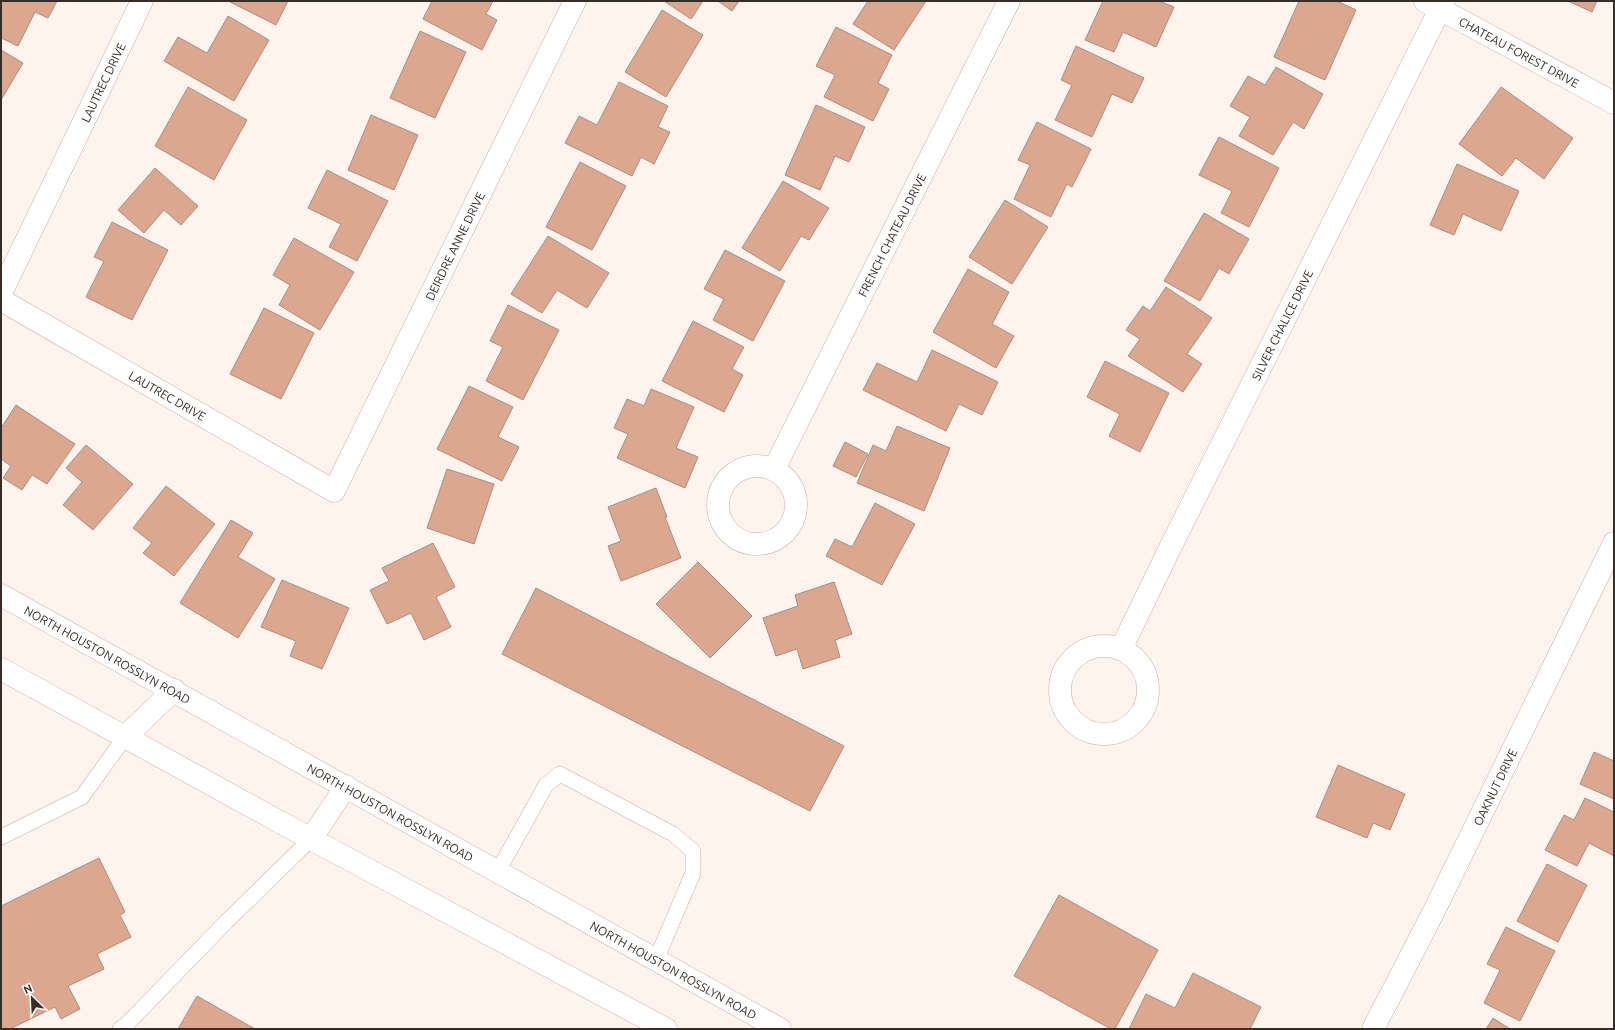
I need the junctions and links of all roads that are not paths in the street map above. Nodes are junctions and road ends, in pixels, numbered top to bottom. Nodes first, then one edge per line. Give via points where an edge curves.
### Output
1 (142, 1) edge
2 (575, 1) edge
3 (1009, 1) edge
4 (1436, 4) edge
5 (1614, 103) edge
6 (1, 293) edge
7 (1, 300) edge
8 (774, 469) dead end
9 (334, 491) joint
10 (1614, 543) edge
11 (1, 594) edge
12 (1121, 649) junction
13 (1, 669) edge
14 (174, 690) junction
15 (125, 737) junction
16 (346, 786) junction
17 (1, 837) edge
18 (311, 839) junction
19 (498, 871) junction
20 (656, 960) junction
21 (749, 1022) edge
22 (120, 1029) edge
23 (666, 1029) edge
24 (780, 1029) edge
25 (1373, 1029) edge

1 - 6 street, LAUTREC DRIVE
2 - 9 street, DEIRDRE ANNE DRIVE
3 - 8 street, FRENCH CHATEAU DRIVE
4 - 5 street, CHATEAU FOREST DRIVE
4 - 12 street, SILVER CHALICE DRIVE
7 - 9 street, LAUTREC DRIVE
10 - 25 street, OAKNUT DRIVE via 1433,913
11 - 14 street, NORTH HOUSTON ROSSLYN ROAD
12 - 12 street via 1104,646 1087,650 1073,659 1063,674 1060,691 1063,708 1073,722 1087,732 1105,735 1122,731 1136,722 1146,707 1149,690 1146,673 1136,659
13 - 15 street
14 - 15 street
14 - 16 street, NORTH HOUSTON ROSSLYN ROAD
15 - 17 lane via 82,797
15 - 18 street
16 - 18 street
16 - 19 street, NORTH HOUSTON ROSSLYN ROAD
18 - 22 lane
18 - 23 street
19 - 20 street, NORTH HOUSTON ROSSLYN ROAD
19 - 20 lane via 546,785 560,774 673,834 693,851 693,873
20 - 21 street, NORTH HOUSTON ROSSLYN ROAD
21 - 24 street, NORTH HOUSTON ROSSLYN ROAD

